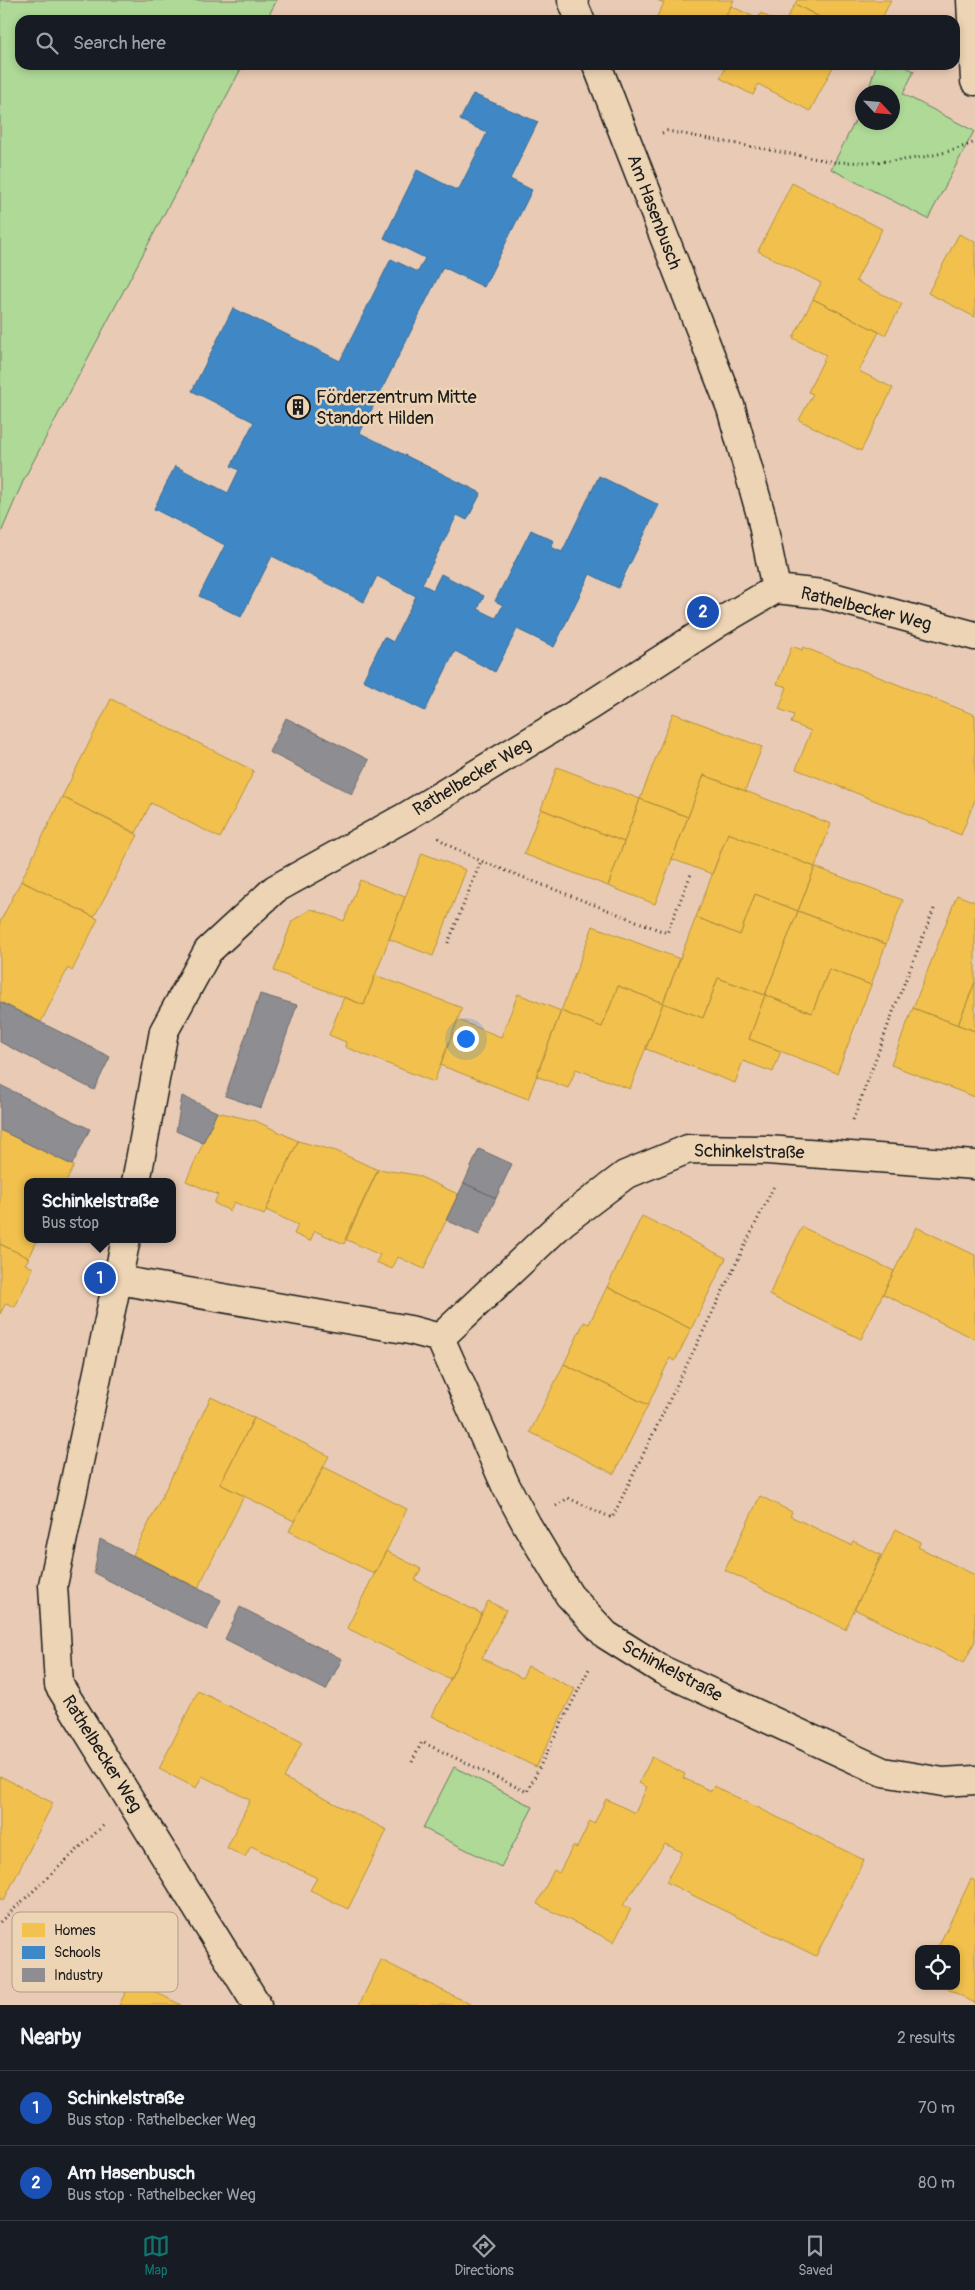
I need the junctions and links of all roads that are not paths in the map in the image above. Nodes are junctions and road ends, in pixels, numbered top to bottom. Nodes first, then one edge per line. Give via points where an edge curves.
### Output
1 (572, 0) edge
2 (972, 0) edge
3 (578, 15) edge
4 (599, 70) edge
5 (975, 80) edge
6 (776, 589) junction
7 (975, 636) edge
8 (975, 1165) edge
9 (137, 1178) edge
10 (125, 1243) edge
11 (118, 1280) junction
12 (440, 1338) junction
13 (975, 1780) edge
14 (257, 2005) edge

1 - 3 street
2 - 5 street
4 - 6 street, Am Hasenbusch via 731,408 761,515
6 - 7 street, Rathelbecker Weg via 822,594
6 - 9 street, Rathelbecker Weg via 407,816 275,889 208,951 164,1031
8 - 12 street, Schinkelstraße via 767,1150 688,1149 625,1175 563,1222
10 - 11 street, Rathelbecker Weg
11 - 12 street via 410,1330
11 - 14 street, Rathelbecker Weg via 53,1584 59,1686
12 - 13 street, Schinkelstraße via 527,1526 569,1595 606,1635 662,1670 883,1772 943,1782

